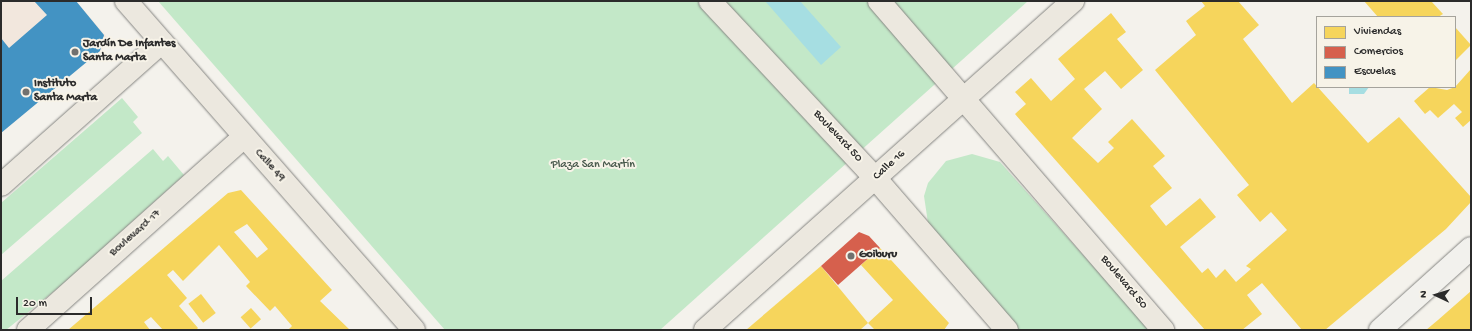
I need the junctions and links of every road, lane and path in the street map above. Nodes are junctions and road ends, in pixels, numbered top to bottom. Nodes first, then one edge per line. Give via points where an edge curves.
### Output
1 (126, 1) edge
2 (710, 1) edge
3 (879, 1) edge
4 (1073, 1) edge
5 (162, 42) junction
6 (965, 98) junction
7 (244, 138) junction
8 (876, 179) junction
9 (1, 185) edge
10 (1471, 248) edge
11 (28, 330) edge
12 (414, 330) edge
13 (704, 330) edge
14 (1006, 330) edge
15 (1163, 330) edge
16 (1380, 330) edge

1 - 5 main road, Calle 49
2 - 8 main road, Boulevard 50
3 - 6 main road, Boulevard 50
4 - 6 main road, Calle 16
5 - 7 main road, Calle 49
5 - 9 main road
6 - 8 main road, Calle 16
6 - 15 main road, Boulevard 50
7 - 11 main road, Boulevard 17
7 - 12 main road, Calle 49
8 - 13 main road, Calle 16
8 - 14 main road, Boulevard 50
10 - 16 street

